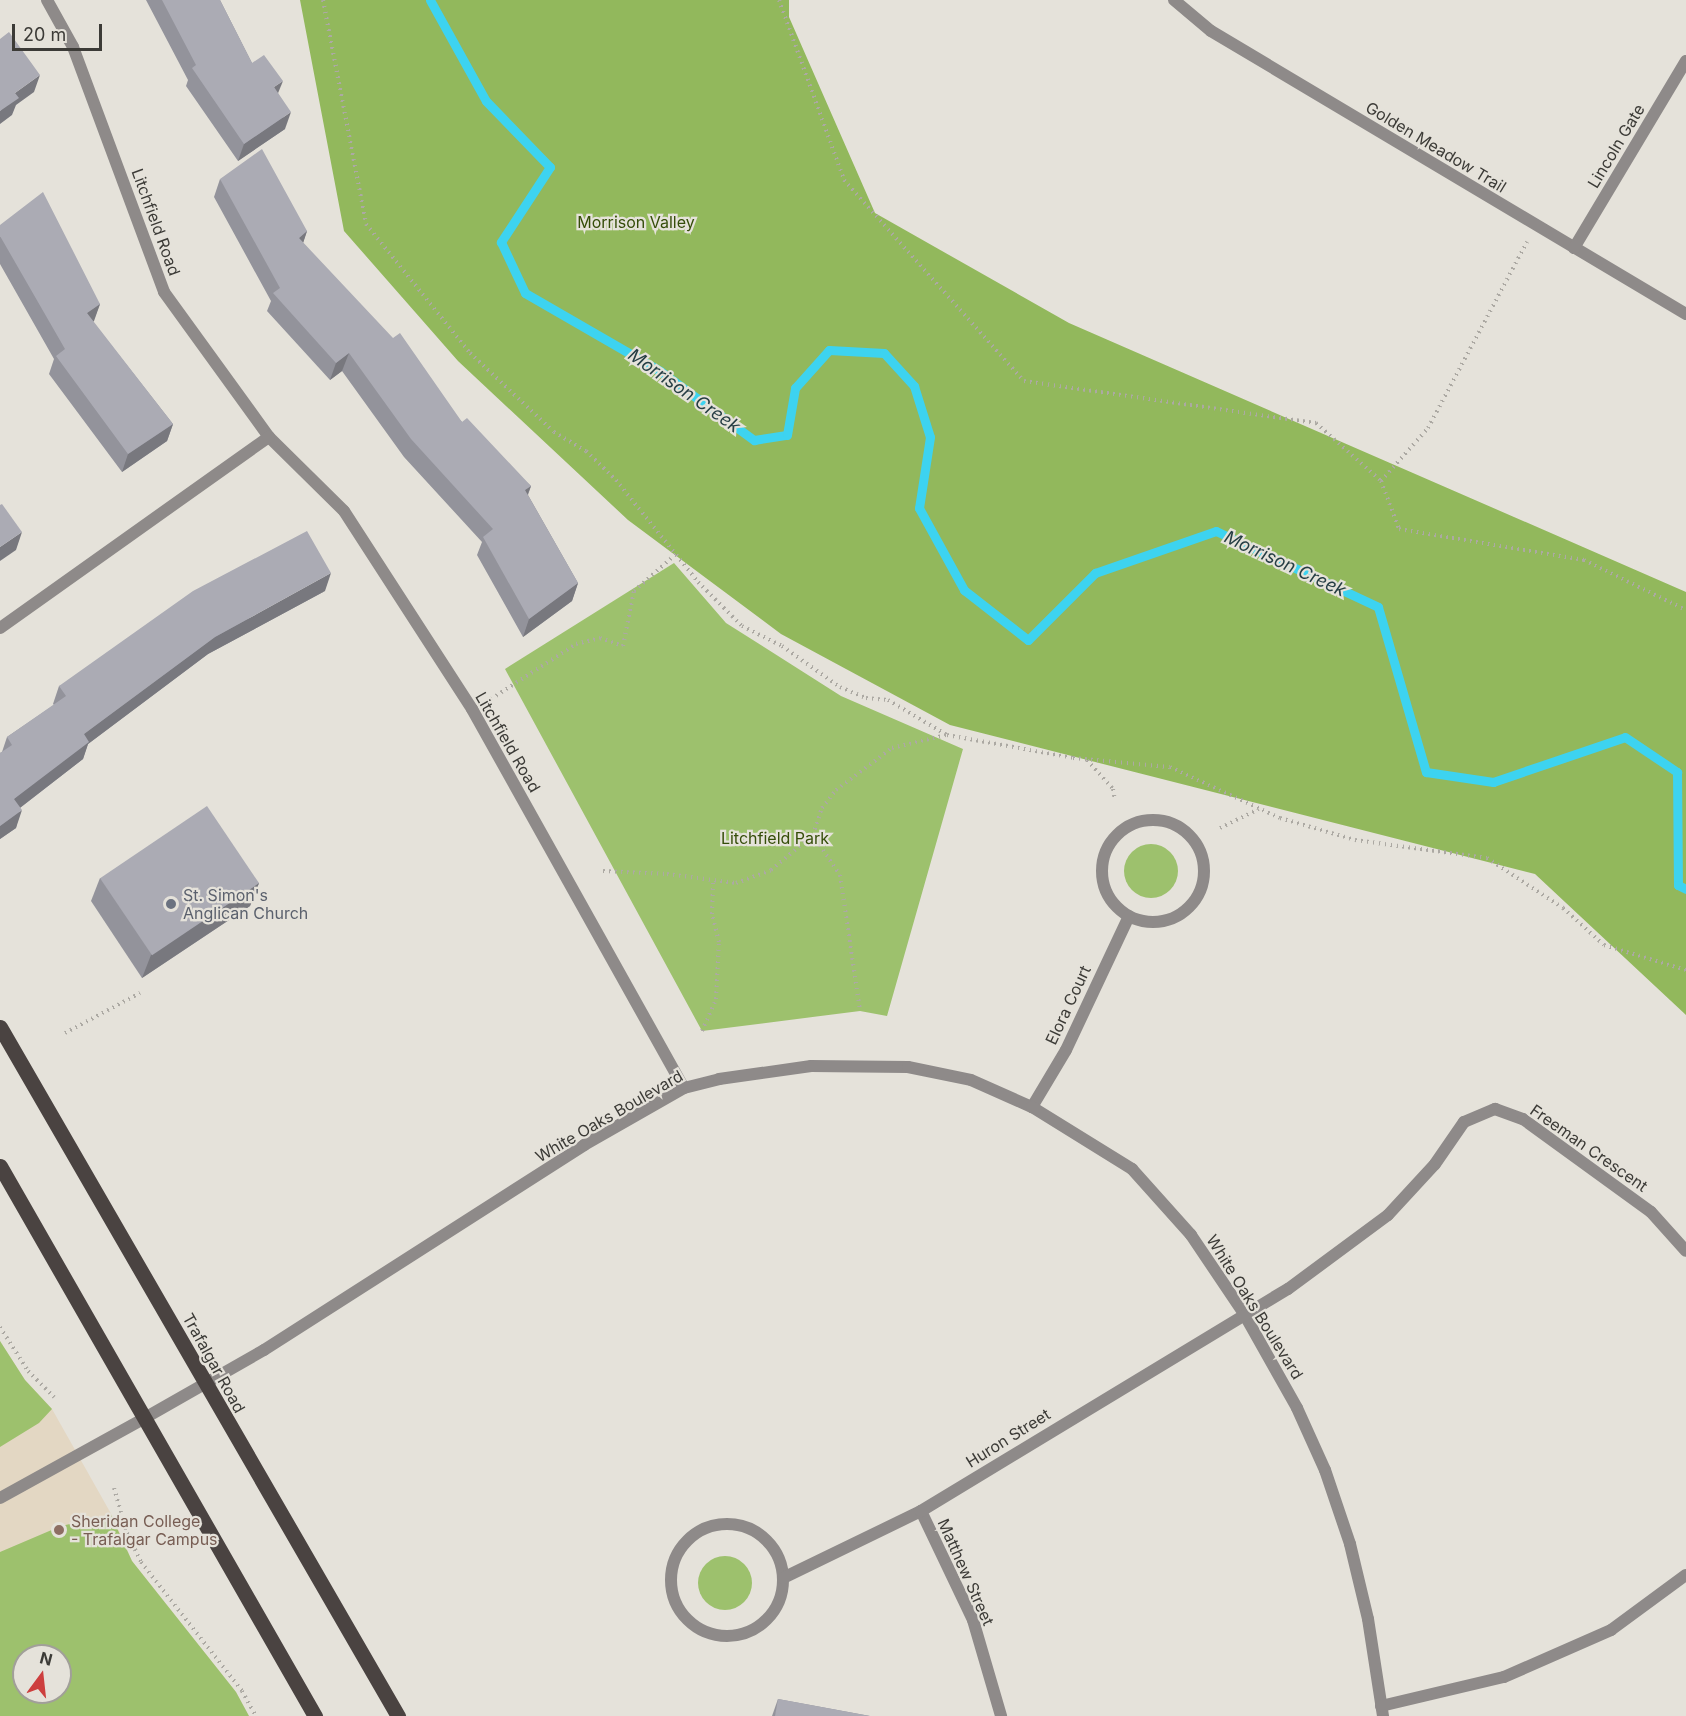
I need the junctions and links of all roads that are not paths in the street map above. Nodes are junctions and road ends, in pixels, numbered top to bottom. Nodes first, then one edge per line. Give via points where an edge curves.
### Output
1 (47, 0) edge
2 (1174, 0) edge
3 (1686, 61) edge
4 (1574, 248) junction
5 (1686, 314) edge
6 (269, 437) junction
7 (0, 628) edge
8 (1129, 916) junction
9 (0, 1027) edge
10 (684, 1088) junction
11 (1032, 1107) junction
12 (0, 1166) edge
13 (1686, 1251) edge
14 (1243, 1312) junction
15 (206, 1384) junction
16 (143, 1419) junction
17 (0, 1498) edge
18 (921, 1510) junction
19 (1686, 1575) edge
20 (783, 1578) junction
21 (1382, 1711) edge
22 (315, 1716) edge
23 (398, 1716) edge
24 (1001, 1716) edge

1 - 6 street, Litchfield Road via 73,47 164,292
2 - 4 street, Golden Meadow Trail via 1211,31
3 - 4 street, Lincoln Gate
4 - 5 street, Golden Meadow Trail
6 - 7 street
6 - 10 street, Litchfield Road via 344,511 472,709
8 - 8 street via 1145,922 1163,921 1193,904 1205,872 1202,854 1181,827 1166,821 1133,823 1109,844 1102,876 1116,906
8 - 11 street, Elora Court via 1066,1050
9 - 15 main road, Trafalgar Road
10 - 11 street, White Oaks Boulevard via 719,1078 811,1066 908,1067 971,1080
10 - 15 street, White Oaks Boulevard via 584,1145
11 - 14 street, White Oaks Boulevard via 1132,1169 1191,1235
12 - 16 main road
13 - 14 street, Freeman Crescent via 1651,1212 1523,1119 1495,1109 1464,1122 1435,1164 1388,1215 1288,1289
14 - 18 street, Huron Street
14 - 21 street, White Oaks Boulevard via 1297,1408 1325,1470 1366,1608
15 - 16 street, White Oaks Boulevard
15 - 23 main road, Trafalgar Road
16 - 17 street, White Oaks Boulevard
16 - 22 main road
18 - 20 street, Huron Street
18 - 24 street, Matthew Street via 973,1620
19 - 21 street via 1611,1630 1504,1677
20 - 20 street via 779,1560 755,1532 718,1525 686,1542 671,1575 680,1610 692,1624 726,1636 744,1634 767,1619 781,1596

